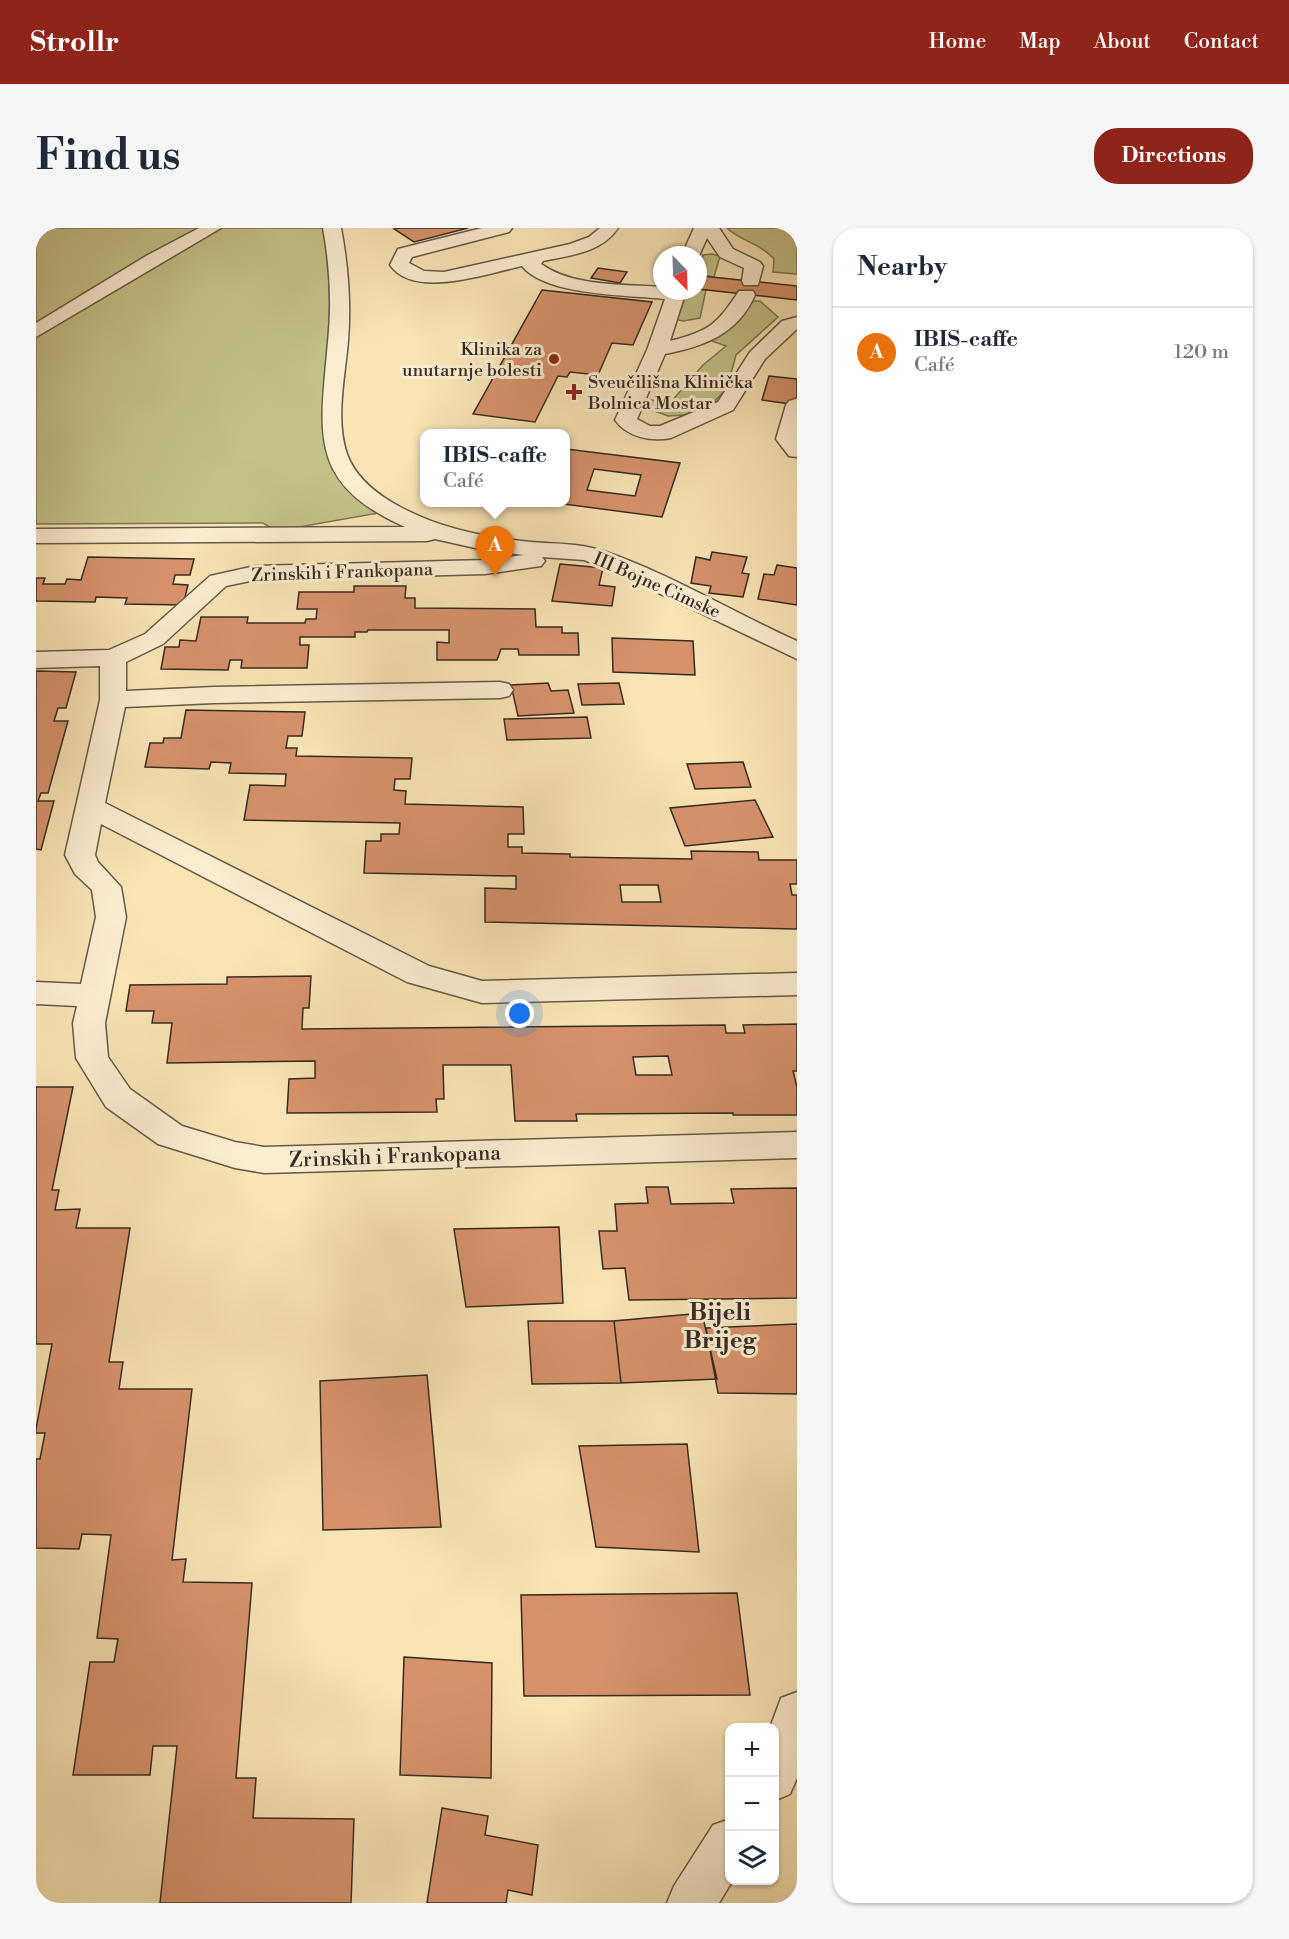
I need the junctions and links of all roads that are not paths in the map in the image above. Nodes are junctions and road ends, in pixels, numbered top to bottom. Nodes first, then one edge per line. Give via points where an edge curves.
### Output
1 (212, 228) edge
2 (332, 228) edge
3 (503, 228) edge
4 (609, 228) edge
5 (703, 228) edge
6 (710, 228) edge
7 (696, 246) edge
8 (538, 265) junction
9 (653, 291) edge
10 (674, 300) edge
11 (797, 323) edge
12 (36, 331) edge
13 (657, 350) junction
14 (796, 405) edge
15 (797, 451) edge
16 (449, 534) junction
17 (36, 536) edge
18 (560, 551) junction
19 (791, 649) edge
20 (113, 658) junction
21 (36, 660) edge
22 (797, 676) edge
23 (500, 690) dead end
24 (113, 700) junction
25 (89, 806) junction
26 (797, 984) edge
27 (36, 993) edge
28 (94, 996) junction
29 (797, 1145) edge
30 (797, 1714) edge
31 (774, 1777) edge
32 (725, 1848) edge
33 (691, 1903) edge

1 - 12 street
2 - 16 street, III Bojne Cimske via 338,281 338,339 332,395 336,455 366,496 409,522
3 - 8 street via 404,253 399,265 420,276 444,278 493,267
4 - 8 street via 587,245
5 - 7 street
6 - 13 street via 726,253 754,266 748,288 735,317 721,329 686,345
8 - 9 street via 558,281
10 - 13 street
11 - 13 street via 789,325 758,356 726,406 663,433 647,432 626,420
14 - 15 street via 787,439
16 - 17 street, Zrinskih i Frankopana
16 - 18 street, III Bojne Cimske via 482,543
18 - 19 street, III Bojne Cimske via 591,554 658,582
18 - 20 street, Zrinskih i Frankopana via 538,560 485,567 255,573 218,580 154,639
19 - 22 street
20 - 21 street, Zrinskih i Frankopana
20 - 24 street, Zrinskih i Frankopana
23 - 24 street
24 - 25 street, Zrinskih i Frankopana
25 - 26 street via 418,974 482,992
25 - 28 street, Zrinskih i Frankopana via 80,855 85,867 106,887 111,917
27 - 28 street
28 - 29 street, Zrinskih i Frankopana via 88,1023 92,1058 118,1098 170,1135 235,1155 264,1160
30 - 31 street
32 - 33 street

